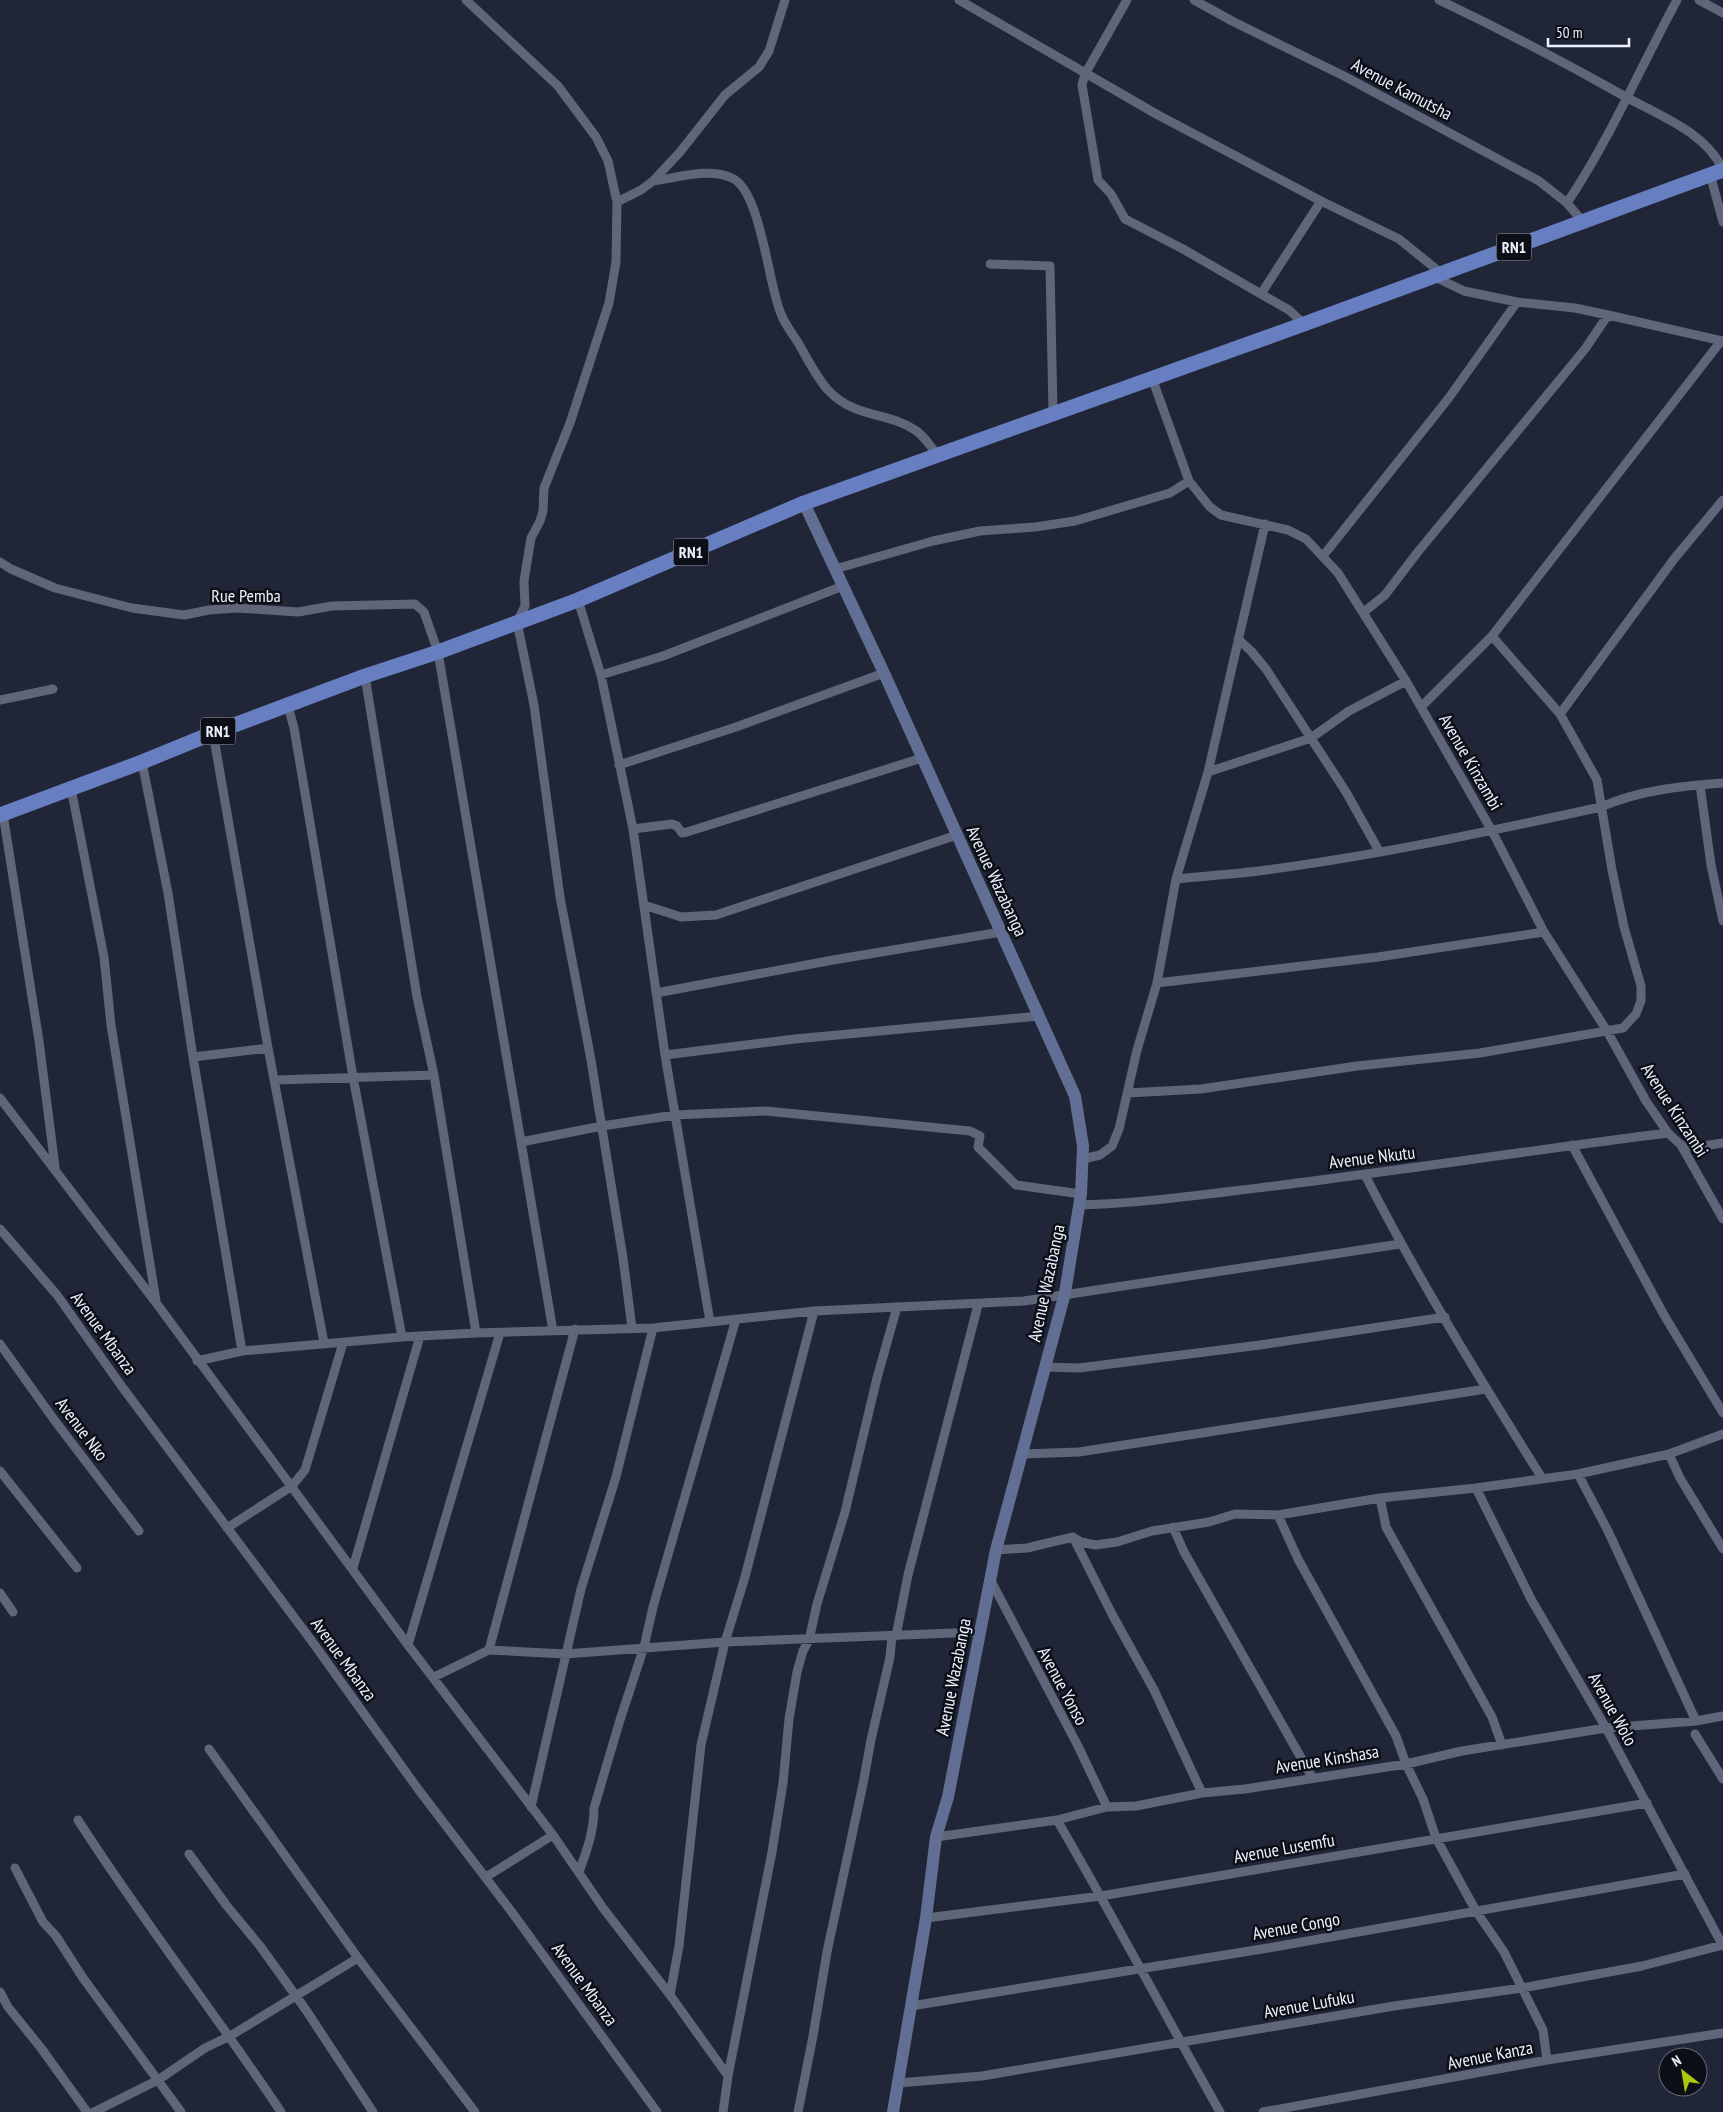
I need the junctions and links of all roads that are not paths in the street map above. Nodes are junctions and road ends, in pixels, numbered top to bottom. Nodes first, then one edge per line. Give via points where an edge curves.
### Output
1 (466, 0) edge
2 (785, 0) edge
3 (959, 0) edge
4 (1126, 0) edge
5 (1194, 0) edge
6 (1439, 0) edge
7 (1677, 0) edge
8 (1699, 0) edge
9 (1723, 13) edge
10 (1085, 74) junction
11 (1626, 98) junction
12 (1716, 172) edge
13 (653, 181) junction
14 (1321, 201) junction
15 (617, 202) junction
16 (1567, 203) junction
17 (1583, 222) junction
18 (1723, 222) edge
19 (990, 264) dead end
20 (1437, 275) junction
21 (1261, 294) junction
22 (1517, 302) junction
23 (1608, 314) junction
24 (1304, 324) junction
25 (1722, 341) edge
26 (1152, 378) junction
27 (1053, 414) junction
28 (938, 455) junction
29 (1189, 481) junction
30 (1723, 500) edge
31 (804, 503) junction
32 (1265, 524) junction
33 (1323, 556) junction
34 (0, 562) edge
35 (835, 569) junction
36 (843, 586) junction
37 (578, 600) junction
38 (1364, 612) junction
39 (517, 622) junction
40 (1492, 636) junction
41 (1238, 639) junction
42 (438, 652) junction
43 (884, 673) junction
44 (601, 675) junction
45 (365, 676) junction
46 (1406, 681) junction
47 (53, 689) dead end
48 (0, 700) edge
49 (288, 706) junction
50 (1421, 707) junction
51 (1560, 714) junction
52 (213, 733) junction
53 (1311, 738) junction
54 (922, 758) junction
55 (142, 762) junction
56 (620, 765) junction
57 (1208, 772) junction
58 (1723, 782) edge
59 (1700, 785) junction
60 (71, 788) junction
61 (1602, 807) junction
62 (2, 814) edge
63 (632, 829) junction
64 (1492, 831) junction
65 (957, 835) junction
66 (1379, 851) junction
67 (1176, 879) junction
68 (644, 905) junction
69 (1723, 922) edge
70 (1001, 932) junction
71 (1544, 932) junction
72 (1157, 983) junction
73 (656, 993) junction
74 (1039, 1016) junction
75 (1607, 1031) junction
76 (268, 1048) junction
77 (665, 1055) junction
78 (192, 1057) junction
79 (434, 1074) junction
80 (353, 1077) junction
81 (276, 1080) junction
82 (1128, 1093) junction
83 (0, 1098) edge
84 (675, 1115) junction
85 (602, 1126) junction
86 (1668, 1133) junction
87 (521, 1142) junction
88 (1723, 1143) edge
89 (1572, 1145) junction
90 (1681, 1146) junction
91 (1083, 1159) junction
92 (55, 1168) junction
93 (1365, 1175) junction
94 (1080, 1200) junction
95 (1723, 1219) edge
96 (0, 1229) edge
97 (1400, 1244) junction
98 (1065, 1294) junction
99 (157, 1304) junction
100 (978, 1305) junction
101 (897, 1307) junction
102 (814, 1311) junction
103 (1445, 1318) junction
104 (736, 1319) junction
105 (710, 1322) junction
106 (632, 1328) junction
107 (653, 1328) junction
108 (575, 1329) junction
109 (553, 1330) junction
110 (476, 1333) junction
111 (500, 1333) junction
112 (420, 1336) junction
113 (402, 1337) junction
114 (324, 1343) junction
115 (343, 1343) junction
116 (2, 1349) edge
117 (242, 1351) junction
118 (197, 1361) junction
119 (1046, 1367) junction
120 (1486, 1389) junction
121 (1723, 1413) edge
122 (1723, 1434) edge
123 (1023, 1454) junction
124 (1669, 1454) junction
125 (0, 1471) edge
126 (1578, 1474) junction
127 (1542, 1478) junction
128 (292, 1486) junction
129 (1476, 1488) junction
130 (1380, 1498) junction
131 (1278, 1515) junction
132 (1173, 1527) junction
133 (227, 1528) junction
134 (139, 1531) dead end
135 (1073, 1537) junction
136 (1723, 1548) edge
137 (996, 1550) junction
138 (77, 1568) dead end
139 (353, 1568) junction
140 (991, 1581) junction
141 (0, 1592) edge
142 (13, 1612) dead end
143 (979, 1632) junction
144 (894, 1636) junction
145 (809, 1640) junction
146 (725, 1642) junction
147 (408, 1645) junction
148 (644, 1647) junction
149 (489, 1650) junction
150 (565, 1654) junction
151 (434, 1677) junction
152 (1723, 1716) edge
153 (1696, 1721) junction
154 (1606, 1728) junction
155 (1695, 1734) dead end
156 (1502, 1745) junction
157 (209, 1749) dead end
158 (1406, 1764) junction
159 (1312, 1777) junction
160 (1723, 1779) edge
161 (1202, 1793) junction
162 (1647, 1803) junction
163 (531, 1807) junction
164 (1107, 1807) junction
165 (78, 1820) dead end
166 (1057, 1820) junction
167 (553, 1834) junction
168 (936, 1837) junction
169 (1436, 1838) junction
170 (189, 1854) dead end
171 (15, 1868) dead end
172 (579, 1872) junction
173 (1685, 1874) junction
174 (486, 1877) junction
175 (1101, 1896) junction
176 (1476, 1911) junction
177 (926, 1918) junction
178 (1723, 1945) edge
179 (358, 1958) junction
180 (1140, 1970) junction
181 (1522, 1988) junction
182 (0, 1992) edge
183 (670, 1994) junction
184 (295, 1997) junction
185 (912, 2006) junction
186 (1723, 2033) edge
187 (230, 2036) junction
188 (1180, 2042) junction
189 (1547, 2060) junction
190 (728, 2076) junction
191 (158, 2080) junction
192 (898, 2083) junction
193 (87, 2112) edge
194 (94, 2112) edge
195 (181, 2112) edge
196 (281, 2112) edge
197 (373, 2112) edge
198 (476, 2112) edge
199 (657, 2112) edge
200 (722, 2112) edge
201 (798, 2112) edge
202 (893, 2112) edge
203 (1220, 2112) edge
204 (1263, 2112) edge

1 - 15 street via 558,86 596,137 608,161
2 - 13 street via 765,60 725,95
3 - 10 street
4 - 10 street
5 - 16 street, Avenue Kamutsha via 1539,181
6 - 11 street via 1570,65
7 - 11 street
8 - 9 street
10 - 14 street
10 - 21 street via 1082,85 1098,180 1111,194 1125,219
11 - 12 street via 1694,136 1710,149 1719,161
11 - 16 street via 1591,167
12 - 17 highway, RN1
12 - 18 street
13 - 15 street
13 - 28 street via 721,174 740,183 756,220 781,315 827,388 840,401 858,411 916,430
14 - 20 street via 1399,239
14 - 21 street
15 - 39 street via 616,262 609,303 570,423 544,488 543,511 531,538 524,580 525,606
16 - 17 street, Avenue Kamutsha
17 - 20 highway, RN1
19 - 27 street via 1050,266
20 - 22 street via 1464,291
20 - 24 highway, RN1
21 - 24 street via 1289,310
22 - 23 street
22 - 33 street via 1448,399
23 - 25 street
23 - 38 street via 1585,349 1385,596
24 - 26 highway, RN1
25 - 40 street
26 - 27 highway, RN1
26 - 29 street, Avenue Kinzambi
27 - 28 highway, RN1
28 - 31 highway, RN1
29 - 32 street, Avenue Kinzambi via 1210,507 1221,515
29 - 35 street via 1170,493 1075,521 980,531
30 - 51 street via 1674,559
31 - 35 main road, Avenue Wazabanga
31 - 37 highway, RN1
32 - 33 street, Avenue Kinzambi via 1306,538
32 - 41 street
33 - 38 street, Avenue Kinzambi
34 - 42 street, Rue Pemba via 55,588 132,608 184,615 237,608 298,612 332,606 415,604 424,612
35 - 36 main road, Avenue Wazabanga
36 - 43 main road, Avenue Wazabanga
36 - 44 street via 663,656
37 - 39 highway, RN1
37 - 44 street
38 - 46 street, Avenue Kinzambi
39 - 42 highway, RN1
39 - 85 street via 534,705 560,897
40 - 50 street
40 - 51 street
41 - 53 street via 1266,668
41 - 57 street
42 - 45 highway, RN1
42 - 87 street, Rue Pemba
43 - 54 main road, Avenue Wazabanga
43 - 56 street
44 - 56 street
45 - 49 highway, RN1
45 - 79 street via 417,997
46 - 50 street, Avenue Kinzambi
46 - 53 street via 1349,711
47 - 48 street
49 - 52 highway, RN1
49 - 80 street
50 - 64 street, Avenue Kinzambi
51 - 61 street via 1597,780
52 - 55 highway, RN1
52 - 76 street
53 - 57 street
53 - 66 street
54 - 63 street via 687,832 682,833 672,824
54 - 65 main road, Avenue Wazabanga
55 - 60 highway, RN1
55 - 78 street via 168,893
56 - 63 street
57 - 67 street
58 - 59 street
59 - 61 street via 1616,800
59 - 69 street
60 - 62 highway, RN1
60 - 99 street via 104,957 111,1025
61 - 64 street
61 - 75 street via 1612,870 1642,1001 1636,1014 1623,1028
62 - 92 street via 39,1041
63 - 68 street
64 - 66 street
64 - 71 street, Avenue Kinzambi
65 - 68 street via 716,915 681,917
65 - 70 main road, Avenue Wazabanga
66 - 67 street via 1267,870
67 - 72 street
68 - 73 street
70 - 73 street
70 - 74 main road, Avenue Wazabanga
71 - 72 street via 1378,957
71 - 75 street, Avenue Kinzambi
72 - 82 street
73 - 77 street
74 - 77 street
74 - 91 main road, Avenue Wazabanga via 1075,1096
75 - 82 street via 1480,1053 1357,1066 1201,1089
75 - 86 street, Avenue Kinzambi
76 - 78 street
76 - 81 street
77 - 84 street
78 - 117 street
79 - 80 street
79 - 110 street
80 - 81 street
80 - 113 street
81 - 114 street
82 - 91 street via 1112,1146 1100,1156
83 - 92 street
84 - 85 street
84 - 94 street, Avenue Nkutu via 766,1111 970,1131 980,1136 978,1147 1016,1186
84 - 105 street
85 - 87 street
85 - 106 street
86 - 89 street, Avenue Nkutu
86 - 90 street, Avenue Kinzambi
87 - 109 street, Rue Pemba
88 - 90 street
89 - 93 street, Avenue Nkutu
89 - 121 street via 1664,1316
90 - 95 street, Avenue Kinzambi
91 - 94 main road, Avenue Wazabanga
92 - 99 street
93 - 94 street, Avenue Nkutu via 1134,1204
93 - 97 street
94 - 98 main road, Avenue Wazabanga
96 - 133 street, Avenue Mbanza via 56,1295
97 - 98 street
97 - 103 street
98 - 100 street via 1056,1298
98 - 119 main road, Avenue Wazabanga
99 - 118 street
100 - 101 street
100 - 144 street
101 - 102 street
101 - 145 street
102 - 104 street
102 - 146 street
103 - 119 street via 1079,1368
103 - 120 street
104 - 105 street
104 - 148 street
105 - 107 street
106 - 107 street
106 - 108 street
107 - 150 street via 616,1477 580,1589
108 - 109 street
108 - 149 street
109 - 111 street
110 - 111 street
110 - 112 street
111 - 147 street
112 - 113 street
112 - 139 street
113 - 115 street
114 - 115 street
114 - 117 street
115 - 128 street via 305,1470
116 - 134 street, Avenue Nko
117 - 118 street
118 - 128 street
119 - 123 main road, Avenue Wazabanga
120 - 123 street via 1080,1452
120 - 127 street
122 - 124 street
123 - 137 main road, Avenue Wazabanga
124 - 126 street
124 - 136 street
125 - 138 street
126 - 127 street
126 - 153 street
127 - 129 street
128 - 133 street
128 - 139 street
129 - 130 street
129 - 154 street, Avenue Wolo via 1531,1598
130 - 131 street
130 - 156 street via 1386,1527 1492,1716
131 - 132 street via 1234,1514 1209,1522
131 - 158 street via 1298,1559 1396,1736
132 - 135 street via 1095,1545
132 - 159 street via 1184,1552
133 - 174 street, Avenue Mbanza
135 - 137 street via 1026,1548
135 - 161 street via 1154,1690
137 - 140 main road, Avenue Wazabanga
139 - 147 street
140 - 143 main road, Avenue Wazabanga
140 - 164 street, Avenue Yonso
141 - 142 street
143 - 144 street
143 - 168 main road, Avenue Wazabanga via 948,1797
144 - 145 street
144 - 201 street via 827,1952
145 - 146 street
145 - 190 street via 797,1672 772,1852
146 - 148 street
146 - 183 street via 701,1745 679,1946
147 - 151 street
148 - 150 street
148 - 172 street via 597,1799 590,1842
149 - 150 street
149 - 151 street
150 - 163 street
151 - 163 street
152 - 153 street, Avenue Kinshasa
153 - 154 street, Avenue Kinshasa
154 - 156 street, Avenue Kinshasa
154 - 162 street, Avenue Wolo
155 - 160 street
156 - 158 street, Avenue Kinshasa
157 - 179 street
158 - 159 street, Avenue Kinshasa
158 - 169 street via 1423,1799
159 - 161 street, Avenue Kinshasa
161 - 164 street, Avenue Kinshasa via 1136,1806
162 - 169 street, Avenue Lusemfu
162 - 173 street, Avenue Wolo
163 - 167 street
164 - 166 street, Avenue Kinshasa
165 - 187 street via 120,1885
166 - 168 street, Avenue Kinshasa
166 - 175 street
167 - 172 street
167 - 174 street
168 - 177 main road, Avenue Wazabanga
169 - 175 street, Avenue Lusemfu
169 - 176 street
170 - 184 street
171 - 191 street via 43,1922
172 - 183 street
173 - 176 street, Avenue Congo
173 - 178 street, Avenue Wolo
174 - 199 street, Avenue Mbanza
175 - 177 street, Avenue Lusemfu
175 - 180 street
176 - 180 street, Avenue Congo
176 - 181 street via 1504,1952
177 - 185 main road, Avenue Wazabanga
178 - 181 street, Avenue Lufuku via 1642,1966
179 - 184 street
179 - 198 street
180 - 185 street, Avenue Congo
180 - 188 street
181 - 188 street, Avenue Lufuku
181 - 189 street via 1543,2030
182 - 193 street
183 - 190 street
184 - 187 street
184 - 197 street
185 - 192 main road, Avenue Wazabanga
186 - 189 street, Avenue Kanza
187 - 191 street via 205,2048
187 - 196 street
188 - 192 street, Avenue Lufuku via 982,2076
188 - 203 street
189 - 204 street, Avenue Kanza
190 - 200 street
191 - 194 street
191 - 195 street
192 - 202 main road, Avenue Wazabanga

